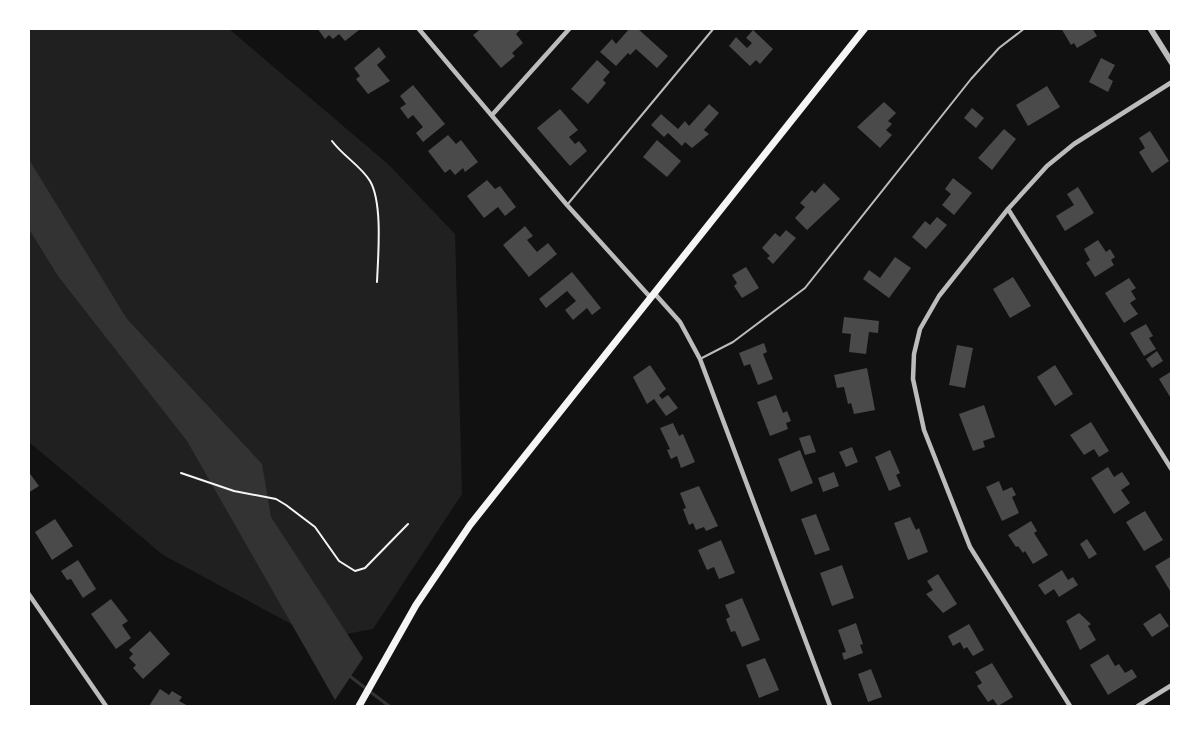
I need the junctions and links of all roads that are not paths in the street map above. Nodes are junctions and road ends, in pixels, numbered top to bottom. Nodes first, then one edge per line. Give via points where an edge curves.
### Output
1 (418, 28) edge
2 (570, 28) edge
3 (714, 28) edge
4 (865, 28) edge
5 (1024, 28) edge
6 (1150, 28) edge
7 (1172, 63) edge
8 (1172, 82) edge
9 (492, 115) junction
10 (567, 205) junction
11 (1008, 209) junction
12 (653, 296) junction
13 (700, 359) junction
14 (1172, 470) edge
15 (28, 593) edge
16 (1172, 685) edge
17 (106, 706) edge
18 (359, 706) edge
19 (830, 706) edge
20 (1070, 706) edge
21 (1138, 706) edge

1 - 9 street
2 - 9 street
3 - 10 lane
4 - 12 main road
5 - 13 lane via 971,79 805,288 733,342
6 - 7 street
8 - 11 street via 1074,144 1047,166
9 - 10 street
10 - 12 street
11 - 14 street
11 - 20 street via 939,296 920,329 914,354 915,396 924,430 970,546
12 - 13 street via 680,322
12 - 18 main road via 470,525 416,605
13 - 19 street
15 - 17 street
16 - 21 street

